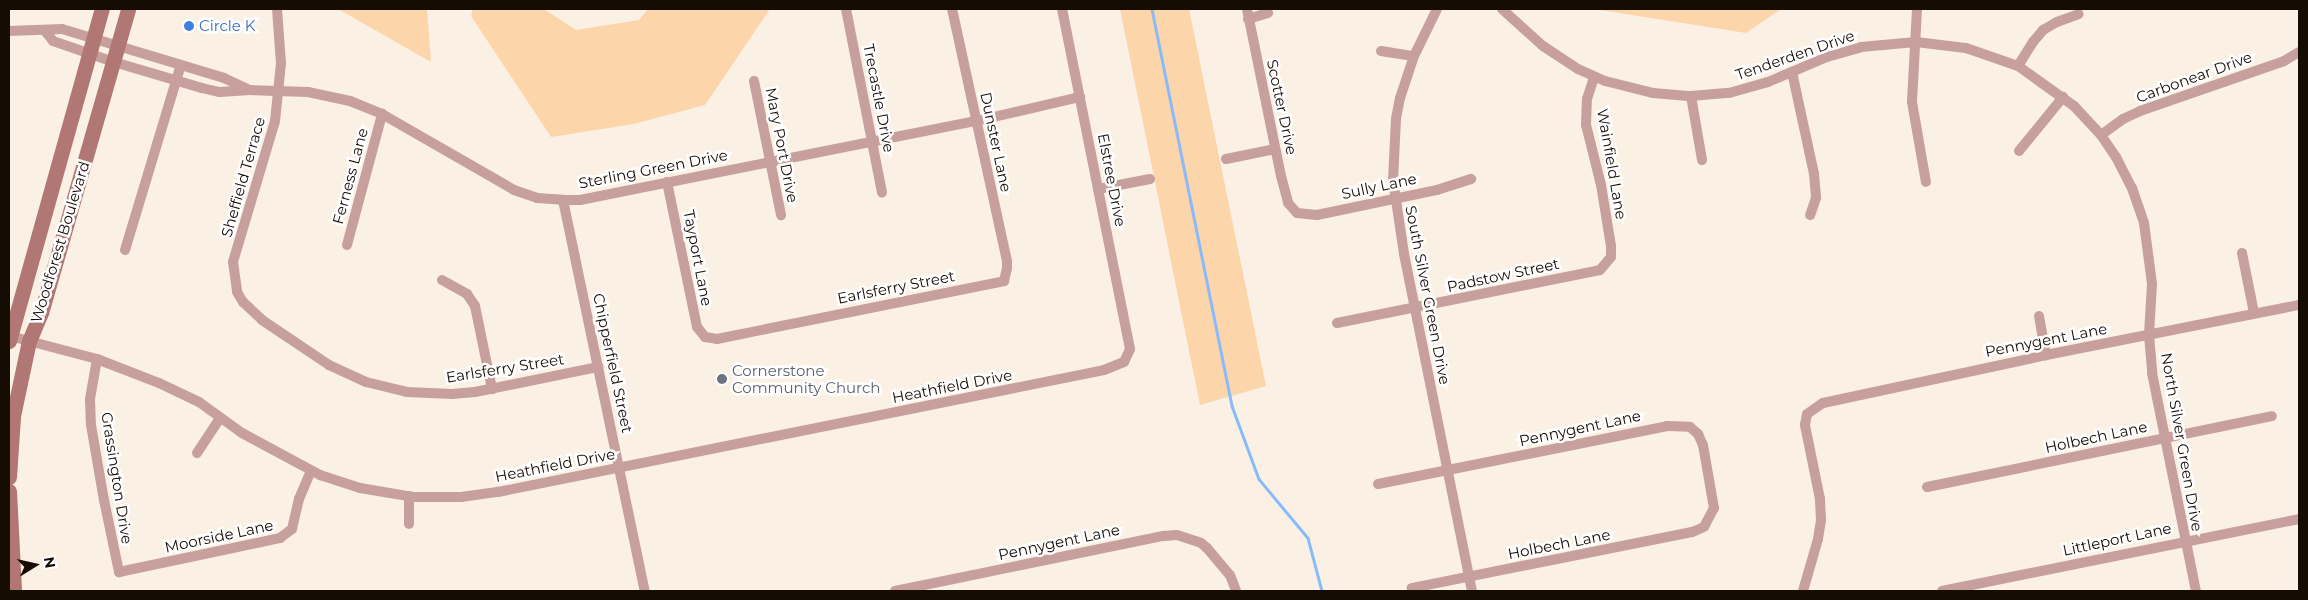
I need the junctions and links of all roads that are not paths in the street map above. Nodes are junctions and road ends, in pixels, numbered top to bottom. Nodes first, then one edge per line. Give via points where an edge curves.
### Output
1 (102, 9) edge
2 (128, 9) edge
3 (277, 9) edge
4 (846, 9) edge
5 (952, 9) edge
6 (1062, 9) edge
7 (1436, 9) edge
8 (1502, 9) edge
9 (1917, 9) edge
10 (1268, 13) dead end
11 (1248, 14) edge
12 (2079, 14) dead end
13 (9, 31) edge
14 (45, 31) junction
15 (95, 38) junction
16 (1916, 42) junction
17 (118, 45) junction
18 (1381, 51) dead end
19 (2299, 52) edge
20 (90, 54) junction
21 (1414, 56) junction
22 (114, 62) junction
23 (180, 65) junction
24 (2018, 66) junction
25 (1792, 72) junction
26 (1594, 77) junction
27 (177, 81) junction
28 (754, 81) dead end
29 (250, 90) junction
30 (278, 91) junction
31 (1691, 96) junction
32 (1080, 97) junction
33 (2064, 98) junction
34 (382, 114) junction
35 (976, 121) junction
36 (2101, 135) junction
37 (872, 140) junction
38 (1275, 149) junction
39 (2019, 152) dead end
40 (1226, 159) dead end
41 (1702, 160) dead end
42 (770, 162) junction
43 (1150, 178) dead end
44 (1471, 179) dead end
45 (2129, 181) joint
46 (667, 182) junction
47 (1926, 182) dead end
48 (1098, 189) junction
49 (882, 193) dead end
50 (1395, 198) junction
51 (562, 200) junction
52 (1293, 210) joint
53 (780, 215) dead end
54 (1810, 215) dead end
55 (347, 245) dead end
56 (125, 250) dead end
57 (2242, 253) dead end
58 (1611, 257) joint
59 (442, 280) dead end
60 (1004, 280) joint
61 (237, 292) joint
62 (2299, 304) edge
63 (1415, 308) junction
64 (2254, 312) junction
65 (2039, 316) dead end
66 (1337, 323) dead end
67 (2149, 335) junction
68 (705, 337) joint
69 (9, 339) edge
70 (29, 342) junction
71 (2046, 354) junction
72 (1127, 357) joint
73 (98, 359) junction
74 (598, 367) junction
75 (492, 389) junction
76 (2272, 416) dead end
77 (220, 418) junction
78 (2164, 438) junction
79 (197, 453) dead end
80 (619, 468) junction
81 (1447, 470) junction
82 (311, 471) junction
83 (9, 477) edge
84 (1378, 484) dead end
85 (1927, 487) dead end
86 (9, 491) edge
87 (409, 496) junction
88 (2299, 519) edge
89 (1708, 521) joint
90 (409, 524) dead end
91 (2185, 541) junction
92 (119, 572) joint
93 (1469, 578) junction
94 (1412, 588) dead end
95 (916, 589) edge
96 (14, 591) edge
97 (645, 591) edge
98 (895, 591) edge
99 (1236, 591) edge
100 (1472, 591) edge
101 (1803, 591) edge
102 (1942, 591) edge
103 (2196, 591) edge

1 - 15 main road, Woodforest Boulevard
2 - 17 main road, Woodforest Boulevard
3 - 30 street, Sheffield Terrace via 281,63
4 - 37 street, Trecastle Drive
5 - 35 street, Dunster Lane
6 - 32 street, Elstree Drive
7 - 21 street, South Silver Green Drive
8 - 26 street, Tenderden Drive via 1543,46
9 - 16 street
10 - 11 street
11 - 38 street, Scotter Drive
12 - 24 street via 2043,30
13 - 14 street, Sterling Green Drive
14 - 15 street, Sterling Green Drive via 62,30
14 - 20 street, Sterling Green Drive via 52,41
15 - 17 street, Sterling Green Drive
15 - 20 main road, Woodforest Boulevard
16 - 24 street, Tenderden Drive via 1966,48
16 - 25 street, Tenderden Drive via 1861,46
16 - 47 street via 1912,102
17 - 22 main road, Woodforest Boulevard
17 - 23 street, Sterling Green Drive
18 - 21 street
19 - 36 street, Carbonear Drive via 2284,61 2140,111
20 - 22 street, Sterling Green Drive
20 - 69 main road, Woodforest Boulevard
21 - 50 street, South Silver Green Drive via 1396,119 1393,152
22 - 27 street, Sterling Green Drive
22 - 70 main road, Woodforest Boulevard via 41,312
23 - 27 street
23 - 29 street, Sterling Green Drive via 224,78
24 - 33 street, Tenderden Drive
25 - 31 street, Tenderden Drive via 1730,93
25 - 54 street via 1814,174 1816,198
26 - 31 street, Tenderden Drive via 1653,94
26 - 58 street, Wainfield Lane via 1587,99 1586,125 1601,186
27 - 29 street, Sterling Green Drive via 220,92
27 - 56 street
28 - 42 street, Mary Port Drive
29 - 30 street, Sterling Green Drive
30 - 34 street, Sterling Green Drive via 328,96
30 - 61 street, Sheffield Terrace via 275,121 233,262
31 - 41 street
32 - 35 street, Sterling Green Drive
32 - 48 street, Elstree Drive
33 - 36 street, Tenderden Drive
33 - 39 street
34 - 51 street, Sterling Green Drive via 514,190 538,198
34 - 55 street, Ferness Lane
35 - 37 street, Sterling Green Drive
35 - 60 street, Dunster Lane via 1007,261
36 - 45 street, Tenderden Drive
37 - 42 street, Sterling Green Drive
37 - 49 street, Trecastle Drive
38 - 40 street
38 - 52 street, Scotter Drive via 1288,204
42 - 46 street, Sterling Green Drive
42 - 53 street, Mary Port Drive
43 - 48 street
44 - 50 street, Sully Lane
45 - 67 street, North Silver Green Drive via 2144,223 2148,248 2152,284
46 - 51 street, Sterling Green Drive via 580,200
46 - 68 street, Tayport Lane via 697,327
48 - 72 street, Elstree Drive via 1130,349
50 - 52 street, Sully Lane via 1310,216
50 - 63 street, South Silver Green Drive
51 - 74 street, Chipperfield Street
57 - 64 street
58 - 63 street, Padstow Street via 1600,270
59 - 75 street via 467,294 475,306
60 - 68 street, Earlsferry Street via 717,338
61 - 75 street, Earlsferry Street via 252,312 284,336 320,360 366,382 430,394
62 - 64 street, Pennygent Lane
63 - 66 street, Padstow Street
63 - 81 street, South Silver Green Drive
64 - 67 street, Pennygent Lane
65 - 71 street
67 - 71 street, Pennygent Lane
67 - 78 street, North Silver Green Drive via 2152,373
69 - 70 street, Heathfield Drive
70 - 73 street, Heathfield Drive
70 - 83 main road, Woodforest Boulevard via 13,416
71 - 101 street, Pennygent Lane via 1823,403 1807,414 1805,425 1820,499 1821,520
72 - 80 street, Heathfield Drive via 1116,367 1104,370
73 - 77 street, Heathfield Drive via 176,390
73 - 92 street, Grassington Drive via 90,399 91,425
74 - 75 street, Earlsferry Street
74 - 80 street, Chipperfield Street
76 - 78 street, Holbech Lane
77 - 79 street
77 - 82 street, Heathfield Drive
78 - 85 street, Holbech Lane
78 - 91 street, North Silver Green Drive
80 - 87 street, Heathfield Drive via 473,496
80 - 97 street, Chipperfield Street
81 - 84 street, Pennygent Lane
81 - 89 street, Pennygent Lane via 1680,425 1690,427 1703,445 1714,508
81 - 93 street, South Silver Green Drive
82 - 87 street, Heathfield Drive via 360,488
82 - 92 street, Moorside Lane via 299,499 292,529 280,538
86 - 96 main road
87 - 90 street
88 - 91 street, Littleport Lane
89 - 93 street, Holbech Lane via 1704,527 1692,532
91 - 102 street, Littleport Lane
91 - 103 street, North Silver Green Drive
93 - 94 street, Holbech Lane
93 - 100 street, South Silver Green Drive
95 - 98 street, Pennygent Lane
95 - 99 street, Pennygent Lane via 1177,535 1201,543 1230,575

